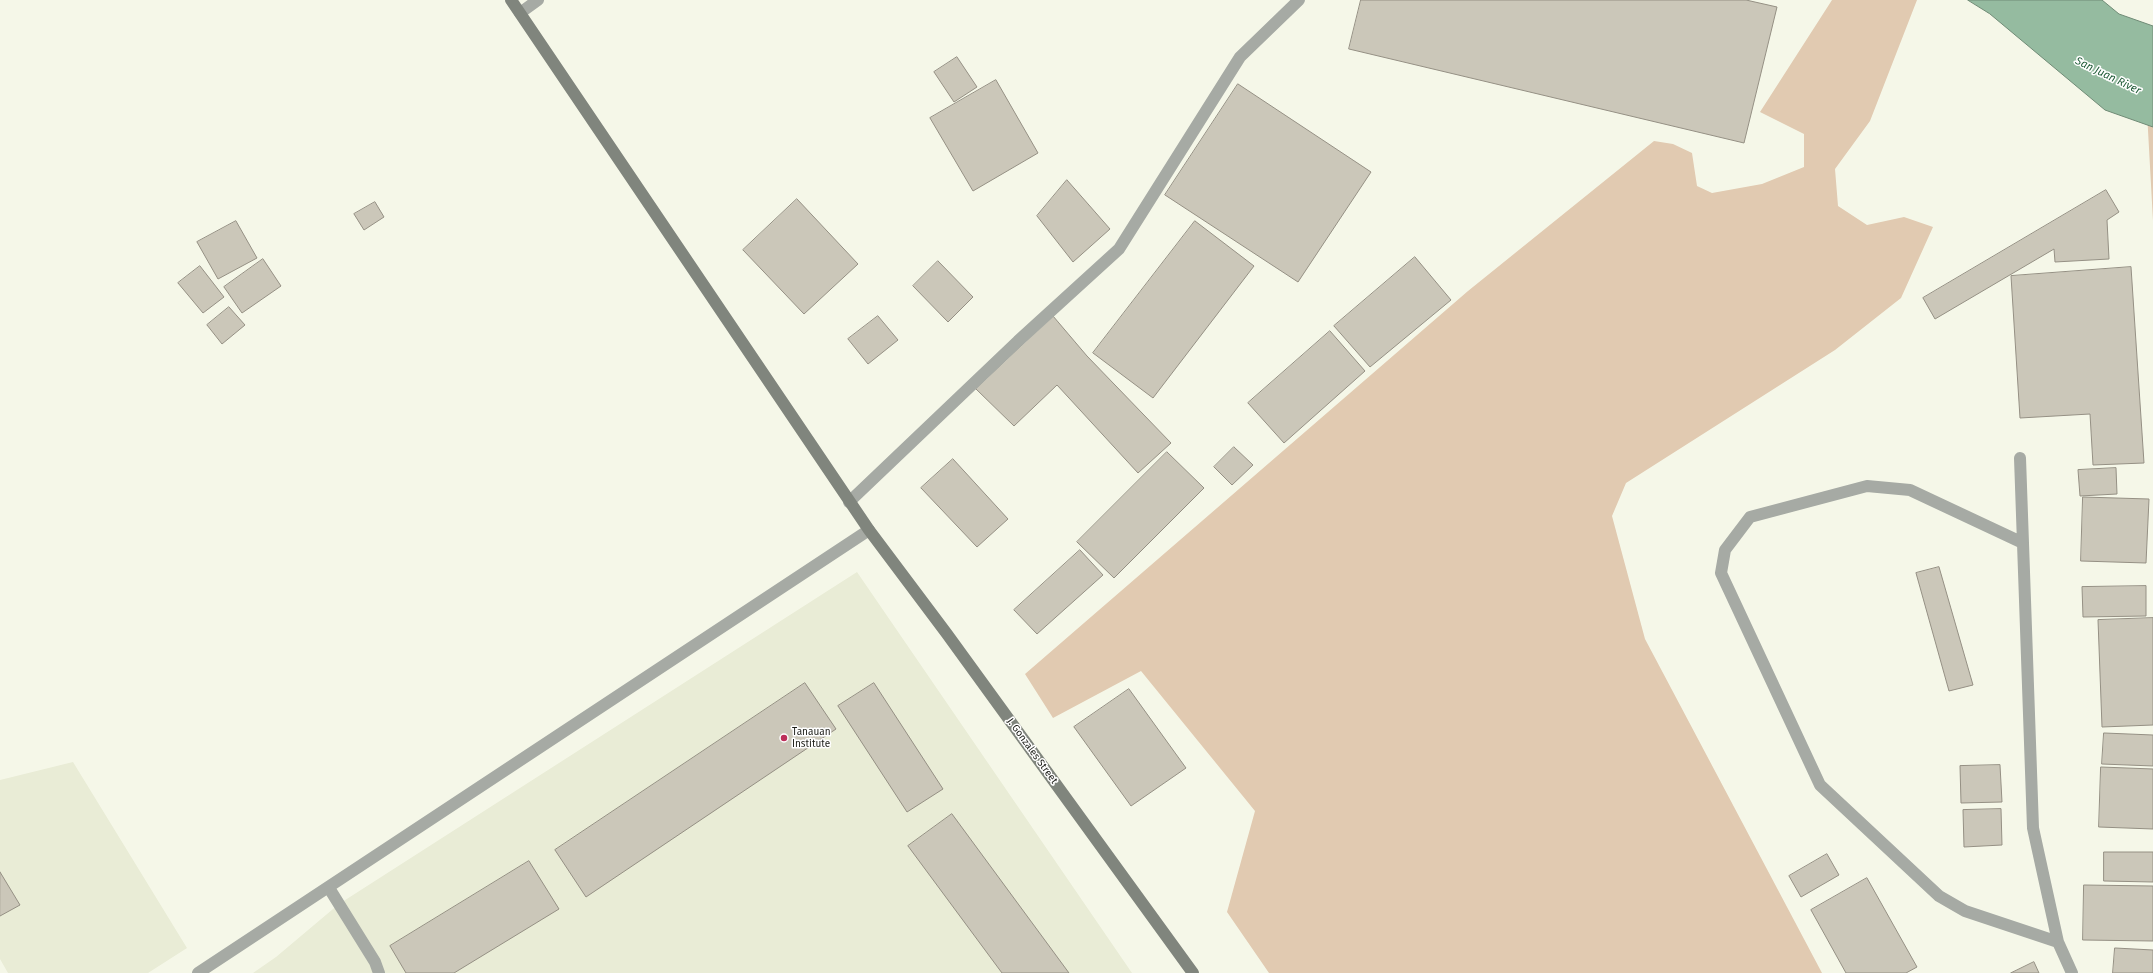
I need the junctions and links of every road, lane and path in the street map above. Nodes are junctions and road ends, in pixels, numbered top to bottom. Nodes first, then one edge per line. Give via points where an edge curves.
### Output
1 (511, 0) edge
2 (538, 0) edge
3 (1299, 0) edge
4 (520, 13) junction
5 (2020, 458) dead end
6 (849, 502) junction
7 (869, 530) junction
8 (2023, 543) junction
9 (329, 888) junction
10 (2058, 942) junction
11 (198, 973) edge
12 (379, 973) edge
13 (1193, 973) edge
14 (2072, 973) edge

1 - 4 main road, J. Gonzales Street
2 - 4 street
3 - 6 street via 1240,57 1119,249
4 - 6 main road, J. Gonzales Street
5 - 8 street
6 - 7 main road, J. Gonzales Street
7 - 9 street
7 - 13 main road, J. Gonzales Street via 952,640
8 - 10 street via 2033,828
8 - 10 street via 1910,490 1867,486 1750,517 1726,550 1722,573 1820,785 1939,896 1966,911
9 - 11 street
9 - 12 street via 375,962
10 - 14 street

